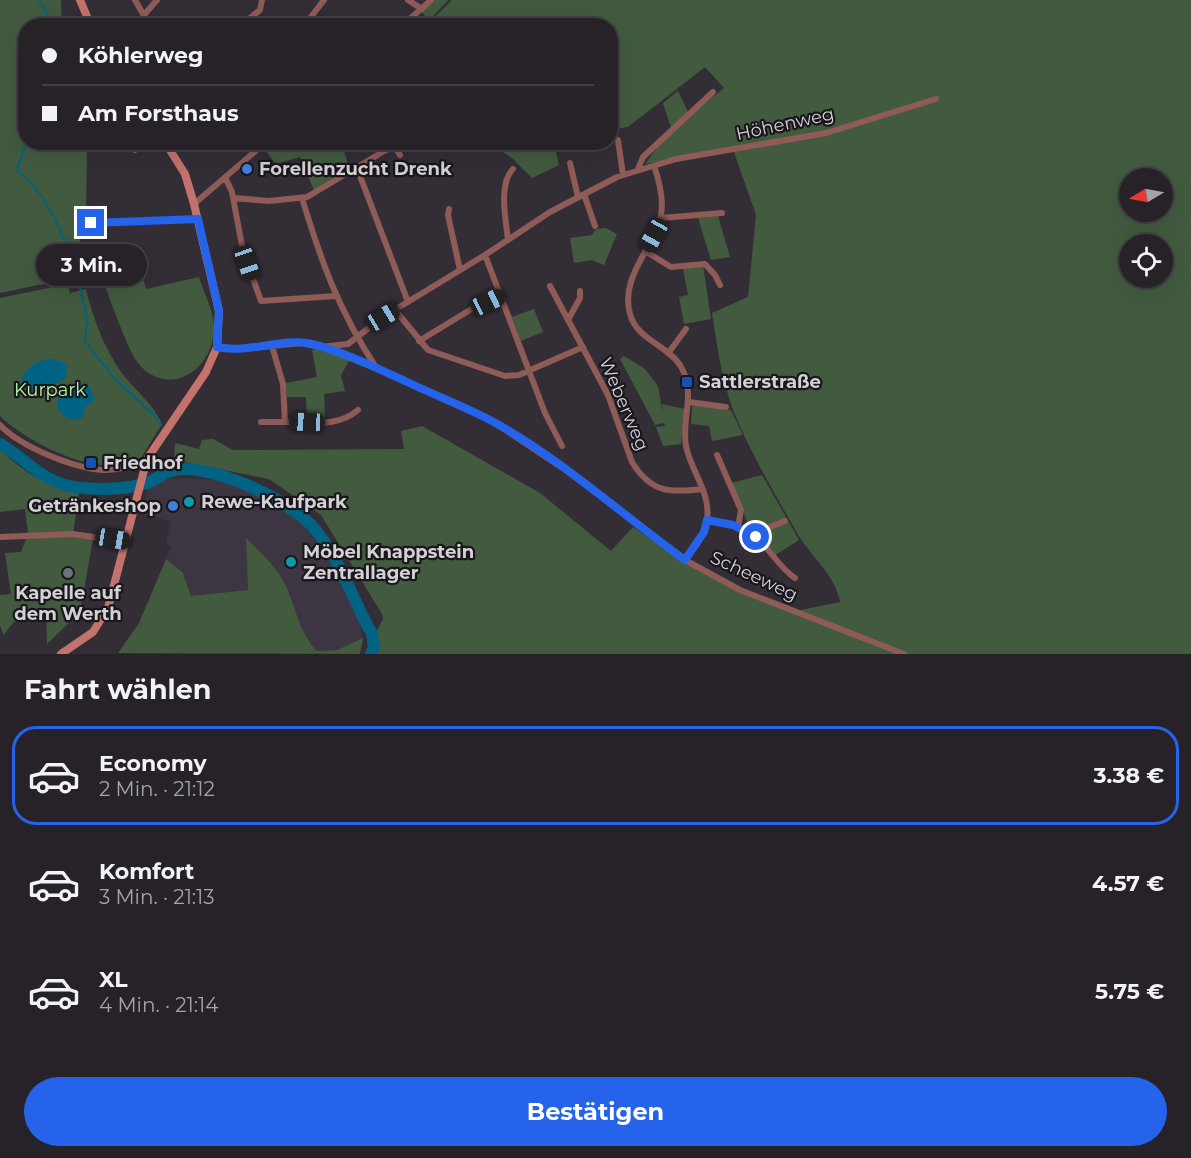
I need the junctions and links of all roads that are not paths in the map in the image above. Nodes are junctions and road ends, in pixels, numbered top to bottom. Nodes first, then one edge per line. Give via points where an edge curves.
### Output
1 (80, 0) edge
2 (135, 0) edge
3 (157, 0) edge
4 (262, 0) edge
5 (324, 0) edge
6 (408, 0) edge
7 (430, 0) edge
8 (422, 9) junction
9 (144, 15) junction
10 (88, 18) edge
11 (146, 18) edge
12 (250, 18) edge
13 (310, 18) edge
14 (411, 18) edge
15 (713, 93) dead end
16 (936, 99) dead end
17 (618, 140) dead end
18 (170, 150) edge
19 (257, 150) edge
20 (390, 150) edge
21 (396, 150) edge
22 (399, 155) dead end
23 (570, 163) dead end
24 (654, 166) junction
25 (357, 168) junction
26 (513, 169) dead end
27 (638, 169) junction
28 (623, 175) junction
29 (226, 179) junction
30 (581, 195) junction
31 (234, 198) junction
32 (302, 198) junction
33 (194, 204) junction
34 (449, 209) dead end
35 (722, 213) dead end
36 (661, 218) junction
37 (198, 219) junction
38 (87, 223) dead end
39 (595, 226) dead end
40 (508, 240) junction
41 (645, 251) junction
42 (485, 255) junction
43 (460, 270) junction
44 (720, 285) dead end
45 (550, 286) dead end
46 (580, 291) dead end
47 (336, 296) junction
48 (501, 296) junction
49 (408, 302) junction
50 (395, 310) junction
51 (568, 320) junction
52 (686, 329) dead end
53 (356, 338) junction
54 (419, 341) junction
55 (272, 346) junction
56 (217, 347) junction
57 (321, 347) junction
58 (583, 347) junction
59 (669, 352) junction
60 (378, 369) junction
61 (529, 370) junction
62 (689, 402) junction
63 (726, 407) dead end
64 (358, 410) dead end
65 (261, 422) dead end
66 (285, 422) junction
67 (0, 425) edge
68 (562, 446) dead end
69 (717, 455) dead end
70 (144, 468) junction
71 (703, 489) junction
72 (707, 520) junction
73 (784, 521) dead end
74 (738, 527) junction
75 (753, 534) junction
76 (0, 537) edge
77 (127, 542) junction
78 (685, 560) junction
79 (795, 578) dead end
80 (61, 654) edge
81 (904, 654) edge

1 - 10 street
2 - 9 street
3 - 9 street
4 - 12 street via 260,10
5 - 13 street
6 - 8 street
7 - 8 street
8 - 14 street
9 - 11 street
15 - 27 street via 643,157
16 - 24 street, Höhenweg via 826,133
17 - 28 street
18 - 33 street via 185,174
19 - 29 street
20 - 25 street
21 - 22 street
23 - 30 street
24 - 27 street, Höhenweg
24 - 36 street via 662,193
25 - 32 street
25 - 49 street
26 - 40 street via 508,175 505,199
27 - 28 street, Höhenweg
28 - 30 street, Höhenweg
29 - 31 street
29 - 33 street
30 - 39 street
30 - 40 street, Höhenweg
31 - 32 street
31 - 47 street via 243,251 261,301
32 - 47 street
33 - 37 street
34 - 43 street
35 - 36 street
36 - 41 street
37 - 38 street
37 - 56 street via 219,311
40 - 42 street, Höhenweg
41 - 44 street via 671,267 705,264
41 - 59 street via 631,282 630,316 644,336
42 - 43 street, Höhenweg
42 - 48 street
43 - 49 street, Höhenweg
45 - 51 street, Weberweg
46 - 51 street
47 - 53 street
48 - 54 street
48 - 61 street
49 - 50 street, Höhenweg
50 - 53 street, Höhenweg
50 - 54 street
51 - 58 street, Weberweg
52 - 59 street
53 - 57 street, Höhenweg via 345,345
53 - 60 street
54 - 61 street, Weberweg via 433,353 506,376
55 - 56 street, Höhenweg
55 - 57 street, Höhenweg via 301,343
55 - 66 street via 283,384
56 - 70 street via 206,372 161,435
57 - 60 street, Scheeweg
58 - 61 street, Weberweg
58 - 71 street, Weberweg via 608,395 638,471 650,483 668,491
59 - 62 street via 685,376
60 - 78 street, Scheeweg via 504,429 570,472
61 - 68 street
62 - 63 street
62 - 71 street via 686,445
64 - 66 street via 337,423
65 - 66 street
67 - 70 street via 26,443 86,467
69 - 74 street via 741,510
70 - 77 street
71 - 72 street
72 - 74 street
72 - 78 street via 704,532
73 - 75 street
74 - 75 street
75 - 79 street via 778,565
76 - 77 street via 73,534
77 - 80 street via 115,591 100,624 83,641
78 - 81 street, Scheeweg via 740,590

